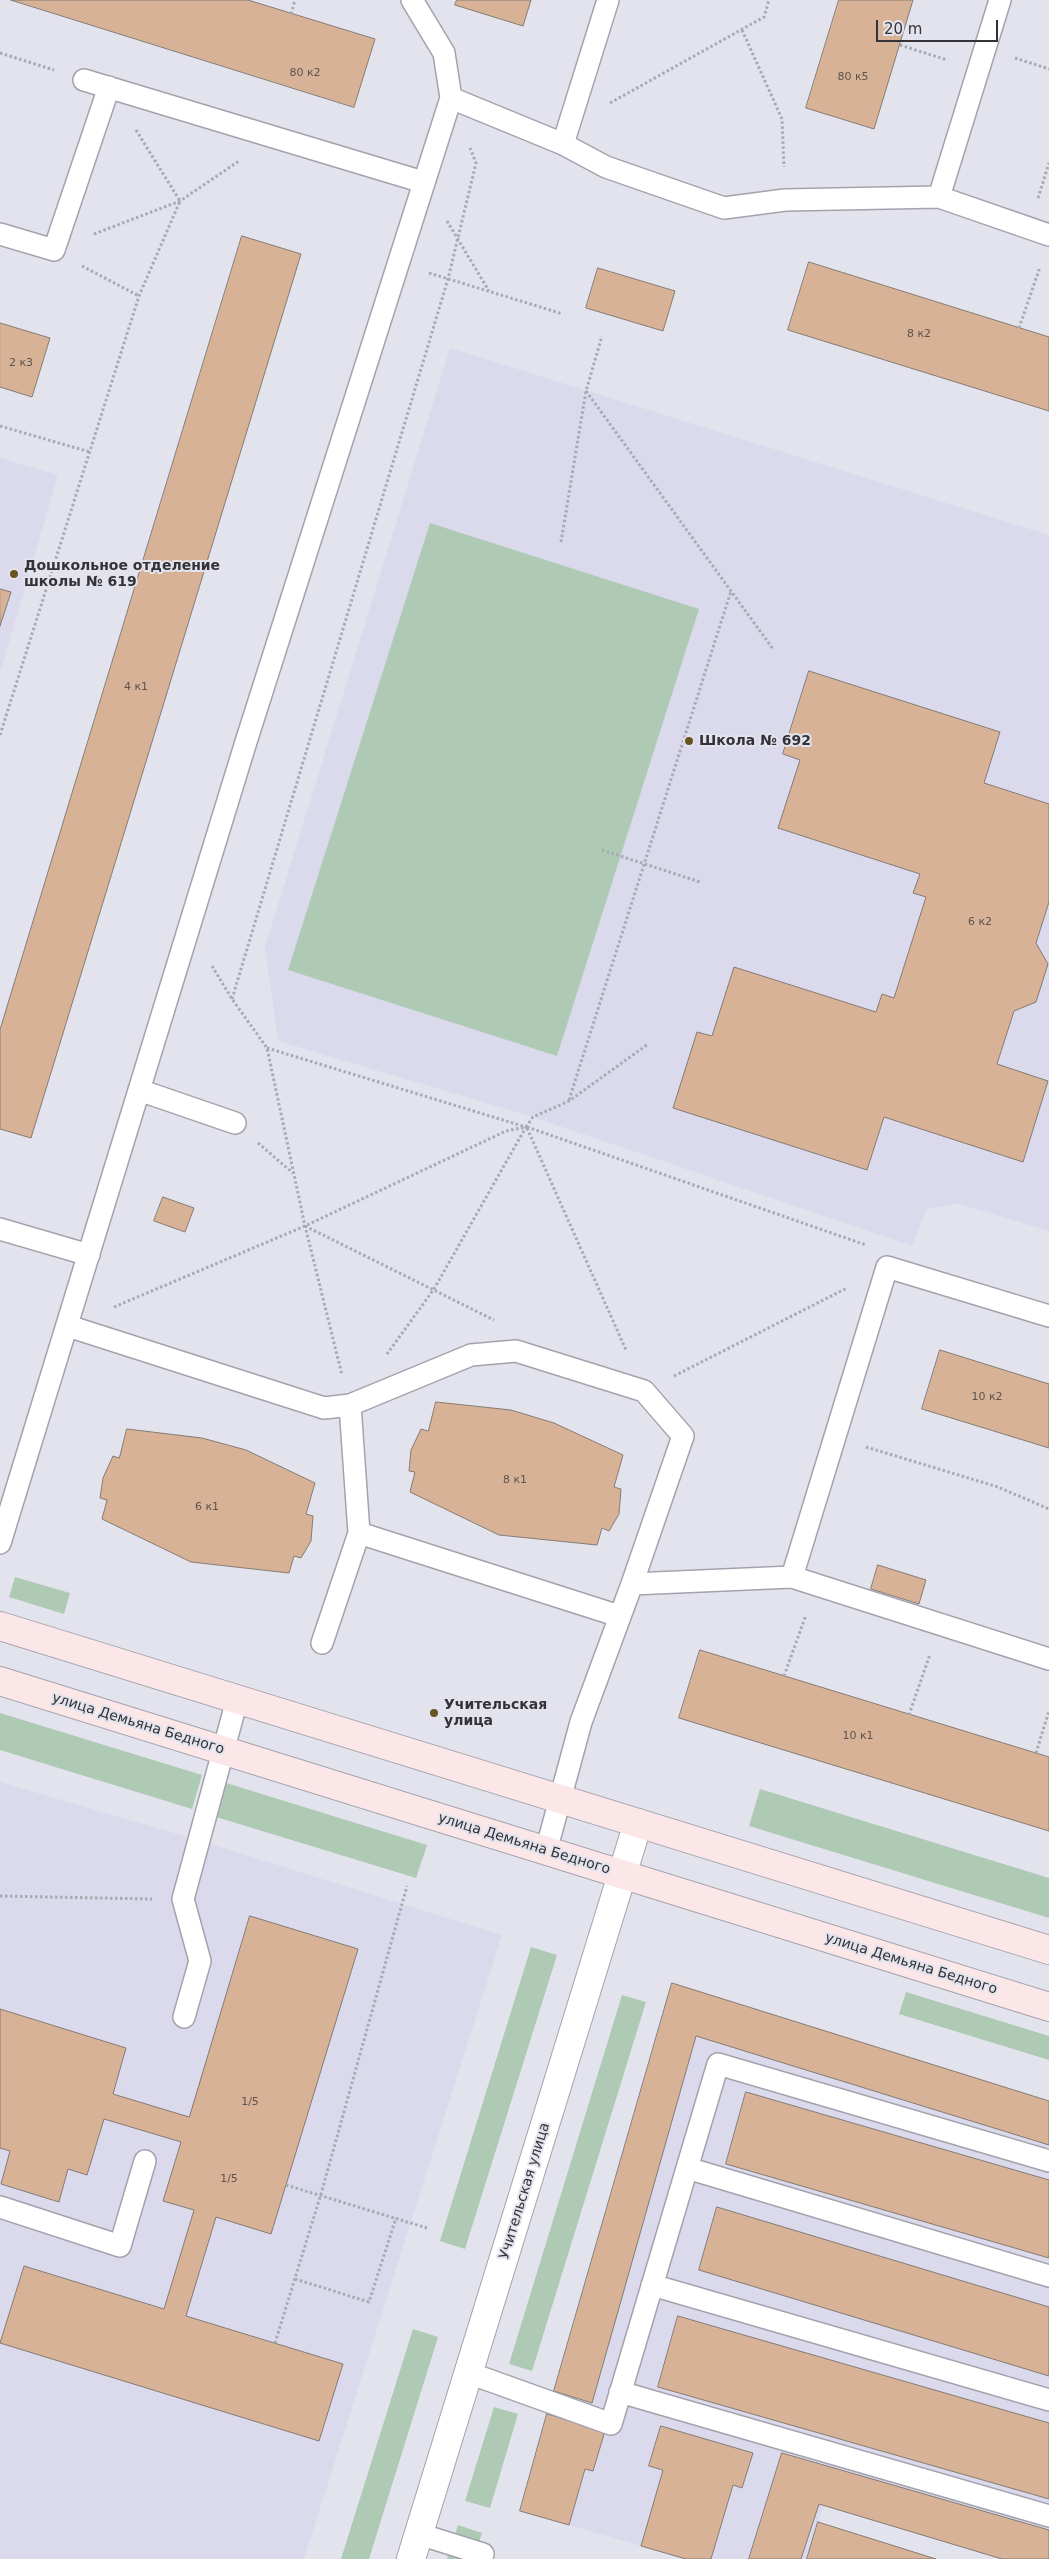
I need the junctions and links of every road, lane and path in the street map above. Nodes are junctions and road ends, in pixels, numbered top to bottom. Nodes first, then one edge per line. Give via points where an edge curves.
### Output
1 (295, 0) edge
2 (412, 0) edge
3 (608, 0) edge
4 (769, 0) edge
5 (1000, 0) edge
6 (291, 14) dead end
7 (742, 30) junction
8 (900, 45) dead end
9 (0, 53) edge
10 (979, 70) junction
11 (84, 80) joint
12 (109, 87) junction
13 (451, 98) junction
14 (566, 135) junction
15 (274, 138) junction
16 (423, 182) junction
17 (939, 197) junction
18 (785, 200) junction
19 (180, 201) junction
20 (0, 234) edge
21 (1049, 235) edge
22 (458, 240) junction
23 (54, 250) junction
24 (1043, 257) dead end
25 (397, 263) junction
26 (448, 279) junction
27 (490, 291) junction
28 (139, 296) junction
29 (563, 314) dead end
30 (1019, 328) dead end
31 (602, 336) dead end
32 (586, 391) junction
33 (0, 426) edge
34 (90, 452) junction
35 (561, 542) dead end
36 (731, 591) junction
37 (773, 649) dead end
38 (0, 735) edge
39 (602, 850) dead end
40 (644, 864) junction
41 (700, 882) dead end
42 (189, 927) junction
43 (232, 999) junction
44 (648, 1044) dead end
45 (268, 1048) junction
46 (139, 1090) junction
47 (569, 1101) junction
48 (236, 1123) joint
49 (526, 1127) junction
50 (294, 1174) junction
51 (305, 1226) junction
52 (0, 1229) edge
53 (871, 1247) dead end
54 (89, 1255) junction
55 (888, 1267) junction
56 (434, 1289) junction
57 (1049, 1316) edge
58 (68, 1326) junction
59 (516, 1351) junction
60 (383, 1358) dead end
61 (644, 1391) junction
62 (350, 1405) junction
63 (834, 1438) junction
64 (1049, 1509) edge
65 (360, 1533) junction
66 (0, 1544) edge
67 (792, 1578) junction
68 (632, 1584) junction
69 (818, 1586) junction
70 (619, 1616) junction
71 (940, 1624) junction
72 (0, 1626) edge
73 (322, 1643) dead end
74 (1049, 1659) edge
75 (784, 1676) dead end
76 (0, 1681) edge
77 (237, 1700) junction
78 (1049, 1711) edge
79 (910, 1715) dead end
80 (223, 1750) junction
81 (1036, 1754) dead end
82 (559, 1799) junction
83 (638, 1823) junction
84 (546, 1851) junction
85 (623, 1875) junction
86 (407, 1886) dead end
87 (0, 1896) edge
88 (183, 1899) junction
89 (1049, 1950) edge
90 (1049, 2007) edge
91 (184, 2017) dead end
92 (144, 2161) dead end
93 (1049, 2161) edge
94 (687, 2168) junction
95 (286, 2185) dead end
96 (321, 2194) junction
97 (0, 2207) edge
98 (396, 2218) junction
99 (427, 2228) dead end
100 (1049, 2276) edge
101 (295, 2279) junction
102 (652, 2285) junction
103 (276, 2343) dead end
104 (469, 2373) junction
105 (620, 2392) junction
106 (1049, 2400) edge
107 (1049, 2516) edge
108 (415, 2547) edge
109 (483, 2554) dead end

1 - 6 path
2 - 13 lane via 444,52
3 - 14 lane
4 - 7 path via 764,17
5 - 10 lane
7 - 14 path
7 - 18 path via 782,119
8 - 10 path
9 - 11 path
10 - 17 lane
11 - 12 lane
12 - 15 lane
12 - 19 path
12 - 23 lane
13 - 14 lane
13 - 16 lane
13 - 22 path via 476,163
14 - 18 lane via 606,167 724,208
15 - 16 lane
15 - 19 path
16 - 22 path
16 - 25 lane
17 - 18 lane
17 - 21 lane
19 - 23 path
19 - 28 path
20 - 23 lane
22 - 26 path
22 - 27 path
23 - 28 path
24 - 30 path
25 - 26 path
25 - 42 lane
26 - 27 path
26 - 43 path
27 - 29 path
28 - 34 path
31 - 32 path
32 - 35 path
32 - 36 path
33 - 34 path
34 - 38 path
36 - 37 path
36 - 40 path
39 - 40 path
40 - 41 path
40 - 47 path
42 - 43 path
42 - 46 lane
43 - 45 path
44 - 47 path
45 - 49 path
45 - 50 path
46 - 48 lane
46 - 54 lane
47 - 49 path via 533,1117
48 - 50 path
49 - 51 path via 506,1131
49 - 53 path
49 - 56 path
49 - 61 path
50 - 51 path
51 - 56 path
51 - 58 path
51 - 62 path
52 - 54 lane
54 - 58 lane
55 - 57 lane
55 - 61 path
55 - 63 lane
56 - 59 path via 497,1321
56 - 60 path
58 - 62 lane via 324,1408
58 - 66 lane
59 - 61 lane
59 - 62 lane via 471,1354
61 - 68 lane via 683,1436
62 - 65 lane
63 - 64 path via 998,1486
63 - 67 lane
65 - 70 lane
65 - 73 lane
67 - 68 lane
67 - 69 lane
68 - 70 lane
69 - 71 lane
69 - 75 path
70 - 82 lane via 581,1722
71 - 74 lane
71 - 79 path
72 - 77 street
76 - 80 street, улица Демьяна Бедного
77 - 80 lane
77 - 82 street
78 - 81 path
80 - 84 street, улица Демьяна Бедного
80 - 88 lane
82 - 83 street
82 - 84 lane
83 - 85 street, Учительская улица
83 - 89 street
84 - 85 street, улица Демьяна Бедного
85 - 90 street, улица Демьяна Бедного
85 - 104 street, Учительская улица
86 - 96 path
87 - 88 path
88 - 91 lane via 200,1961
92 - 97 lane via 120,2246
93 - 94 lane via 718,2064
94 - 100 lane
94 - 102 lane
95 - 96 path
96 - 98 path
96 - 101 path
98 - 99 path
98 - 101 path via 369,2302
101 - 103 path
102 - 105 lane
102 - 106 lane
104 - 105 lane via 611,2424
104 - 108 street, Учительская улица
105 - 107 lane
108 - 109 lane

